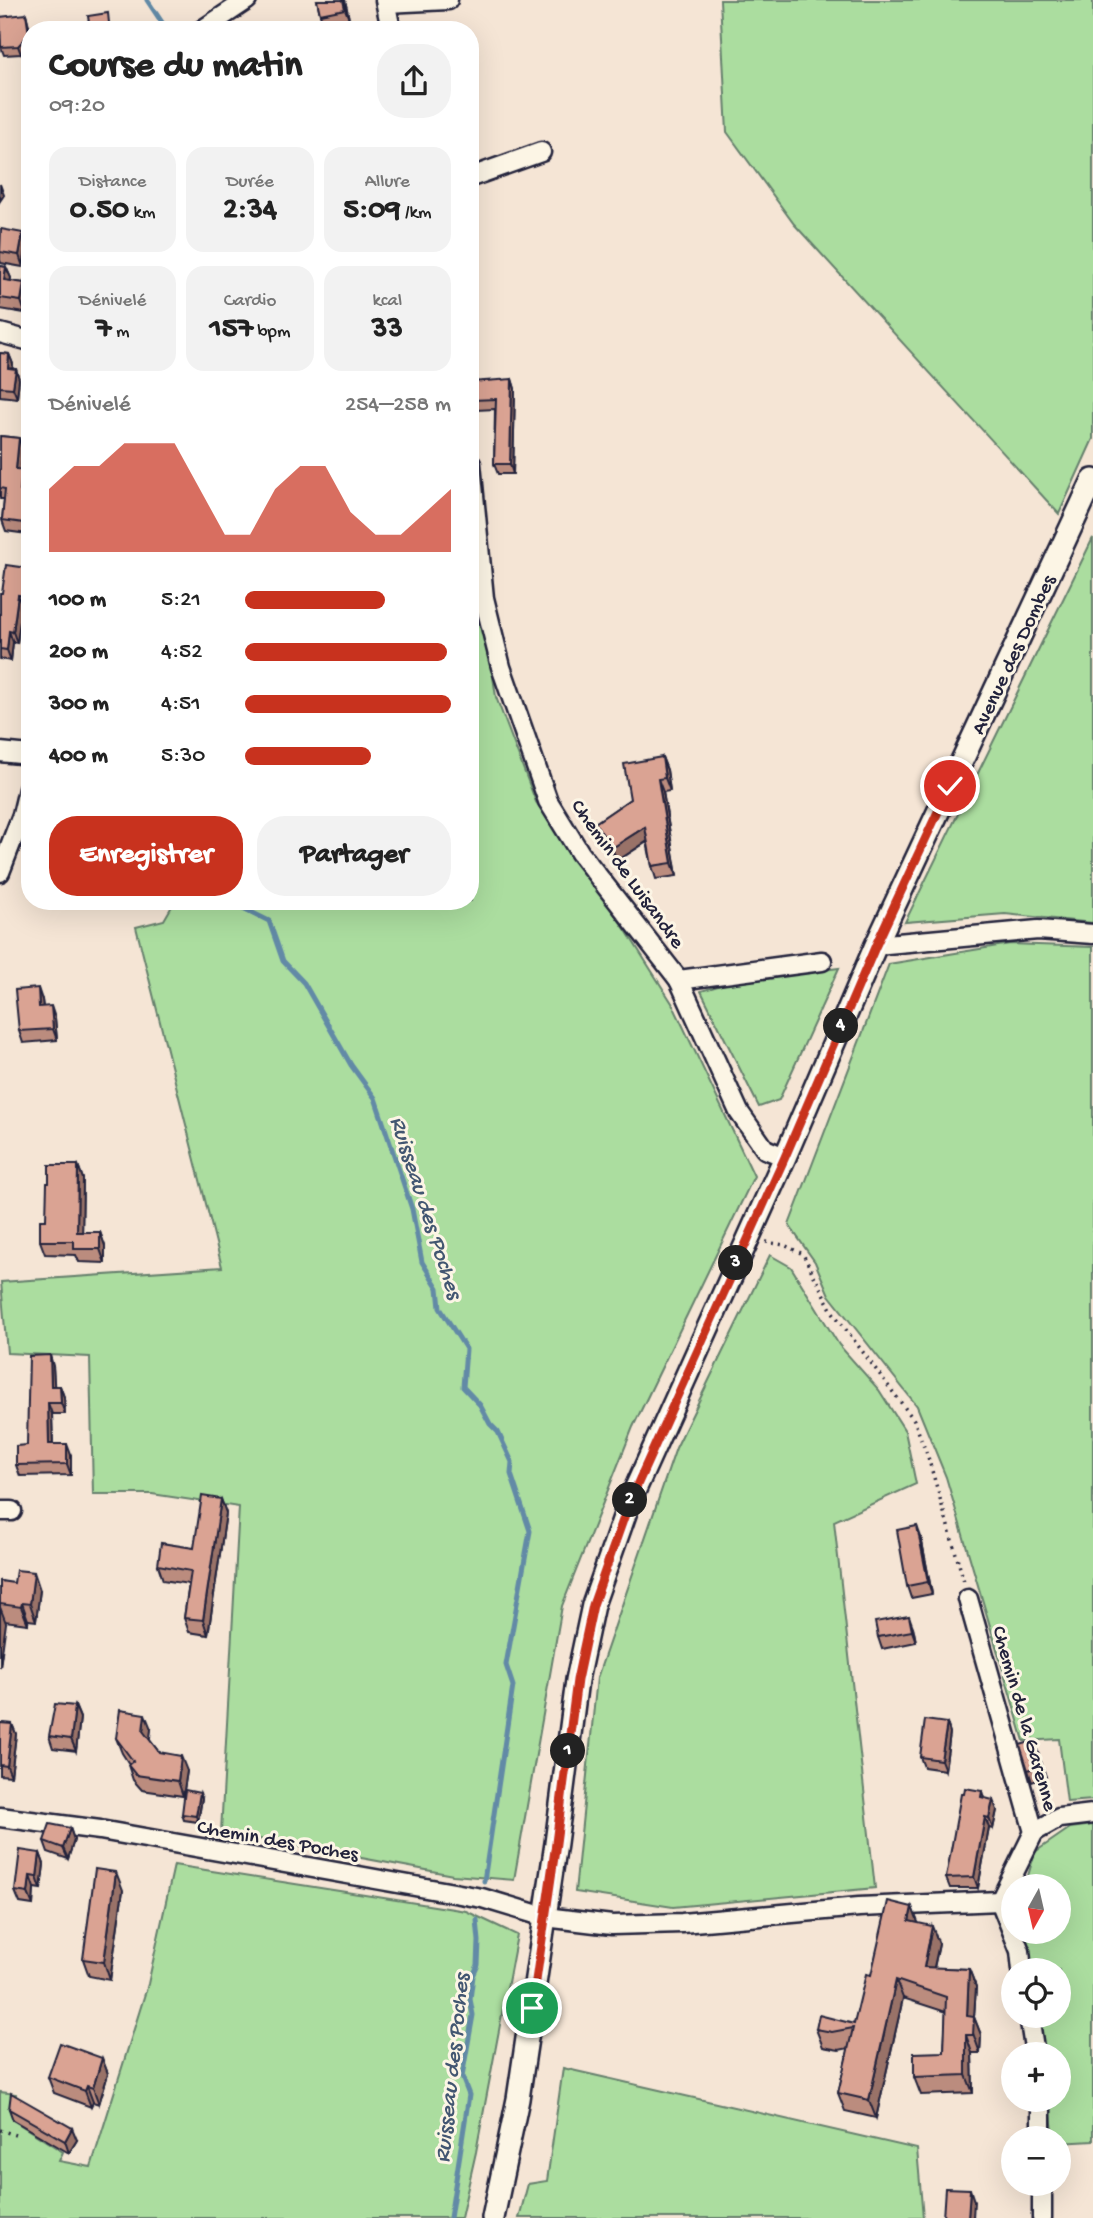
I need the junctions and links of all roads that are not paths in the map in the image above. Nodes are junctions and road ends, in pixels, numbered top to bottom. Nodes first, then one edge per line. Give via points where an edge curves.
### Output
1 (247, 0) edge
2 (448, 0) edge
3 (385, 2) edge
4 (216, 21) edge
5 (389, 21) edge
6 (541, 152) dead end
7 (479, 174) edge
8 (0, 333) edge
9 (21, 339) edge
10 (1093, 480) edge
11 (479, 546) edge
12 (0, 752) edge
13 (21, 754) edge
14 (21, 819) edge
15 (0, 872) edge
16 (1093, 934) edge
17 (876, 945) junction
18 (822, 961) dead end
19 (679, 980) junction
20 (785, 1157) junction
21 (968, 1599) road end
22 (1093, 1814) edge
23 (0, 1818) edge
24 (1034, 1832) junction
25 (1000, 1901) junction
26 (545, 1917) junction
27 (1021, 1958) edge
28 (1042, 2196) edge
29 (493, 2218) edge
30 (1042, 2218) edge

1 - 4 street
2 - 3 street
3 - 5 street
6 - 7 street
8 - 9 street
10 - 17 main road, Avenue des Dombes
11 - 19 street, Chemin de Luisandre via 484,598 501,667 548,801 580,853
12 - 13 street
14 - 15 street
16 - 17 street via 1038,930
17 - 20 main road, Avenue des Dombes
18 - 19 street
19 - 20 street, Chemin de Luisandre via 739,1112 765,1149
20 - 26 main road, Avenue des Dombes via 629,1503 593,1605 577,1680
21 - 24 street, Chemin de la Garenne
22 - 24 street via 1059,1818
23 - 26 street, Chemin des Poches via 100,1830 482,1898
24 - 25 street, Chemin de la Garenne
25 - 26 street via 612,1925
25 - 27 street
26 - 29 main road, Avenue des Dombes via 518,2099
28 - 30 street

